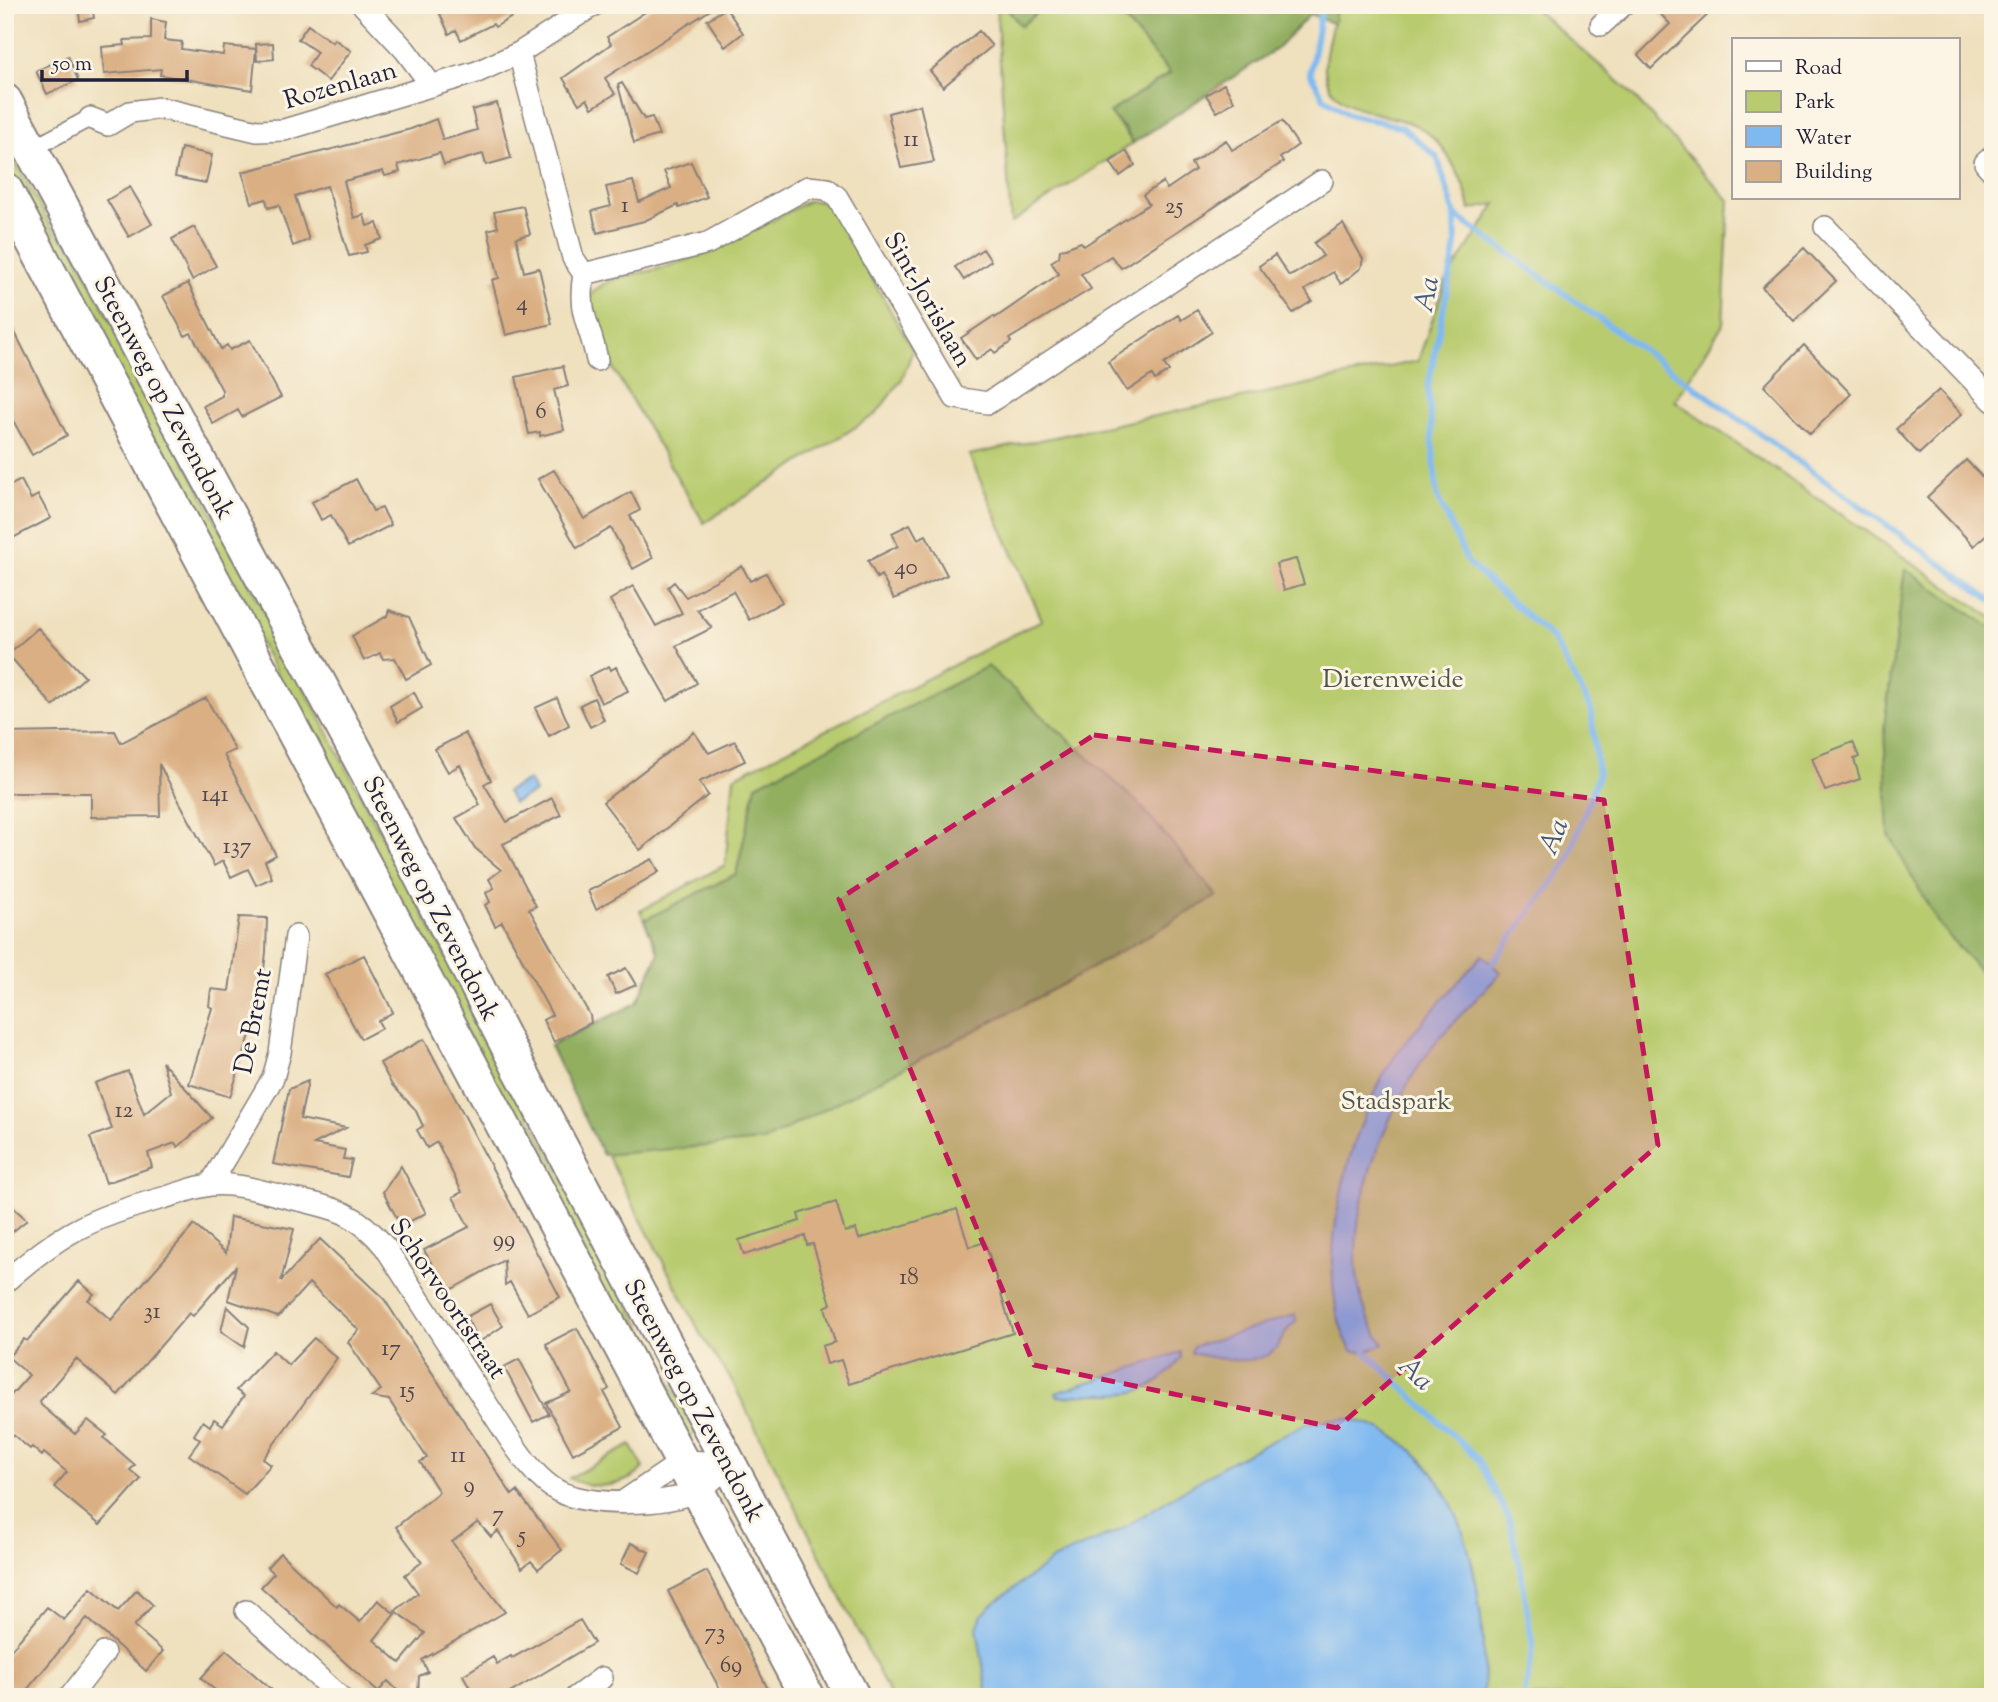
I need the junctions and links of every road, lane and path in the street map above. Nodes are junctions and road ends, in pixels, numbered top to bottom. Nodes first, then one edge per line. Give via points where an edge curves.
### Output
1 (363, 5) edge
2 (594, 5) edge
3 (1623, 5) edge
4 (1601, 25) dead end
5 (519, 53) junction
6 (432, 86) junction
7 (5, 101) edge
8 (90, 118) joint
9 (30, 150) junction
10 (1993, 156) edge
11 (1993, 172) edge
12 (1322, 181) dead end
13 (5, 189) edge
14 (1825, 227) dead end
15 (584, 274) junction
16 (597, 360) dead end
17 (1993, 401) edge
18 (296, 936) dead end
19 (210, 1185) junction
20 (5, 1282) edge
21 (683, 1461) junction
22 (730, 1463) junction
23 (698, 1491) junction
24 (624, 1501) junction
25 (246, 1611) dead end
26 (104, 1653) dead end
27 (601, 1678) dead end
28 (70, 1697) edge
29 (340, 1697) edge
30 (576, 1697) edge
31 (807, 1697) edge
32 (853, 1697) edge

1 - 6 street
2 - 5 street, Rozenlaan
3 - 4 street
5 - 6 street, Rozenlaan
5 - 15 street via 573,258
6 - 8 street, Rozenlaan via 284,130 257,131 160,108 130,112 108,125
7 - 9 main road, Steenweg op Zevendonk
8 - 9 street
9 - 22 main road, Steenweg op Zevendonk via 361,760
10 - 11 street via 1985,163
12 - 15 street, Sint-Jorislaan via 988,403 955,398 837,197 827,189 808,187 708,243
13 - 21 main road, Steenweg op Zevendonk
14 - 17 street
15 - 16 street via 581,309
18 - 19 street, De Bremt via 273,1078
19 - 20 street, Schorvoortstraat via 111,1213 76,1228
19 - 24 street, Schorvoortstraat via 238,1186 351,1214 385,1247 522,1457 556,1490 581,1499
21 - 22 street
21 - 23 main road, Steenweg op Zevendonk
21 - 24 street
22 - 23 street, Schorvoortstraat
22 - 32 main road, Steenweg op Zevendonk
23 - 24 street, Schorvoortstraat via 669,1499
23 - 31 main road, Steenweg op Zevendonk
25 - 29 street
26 - 28 street
27 - 30 street

